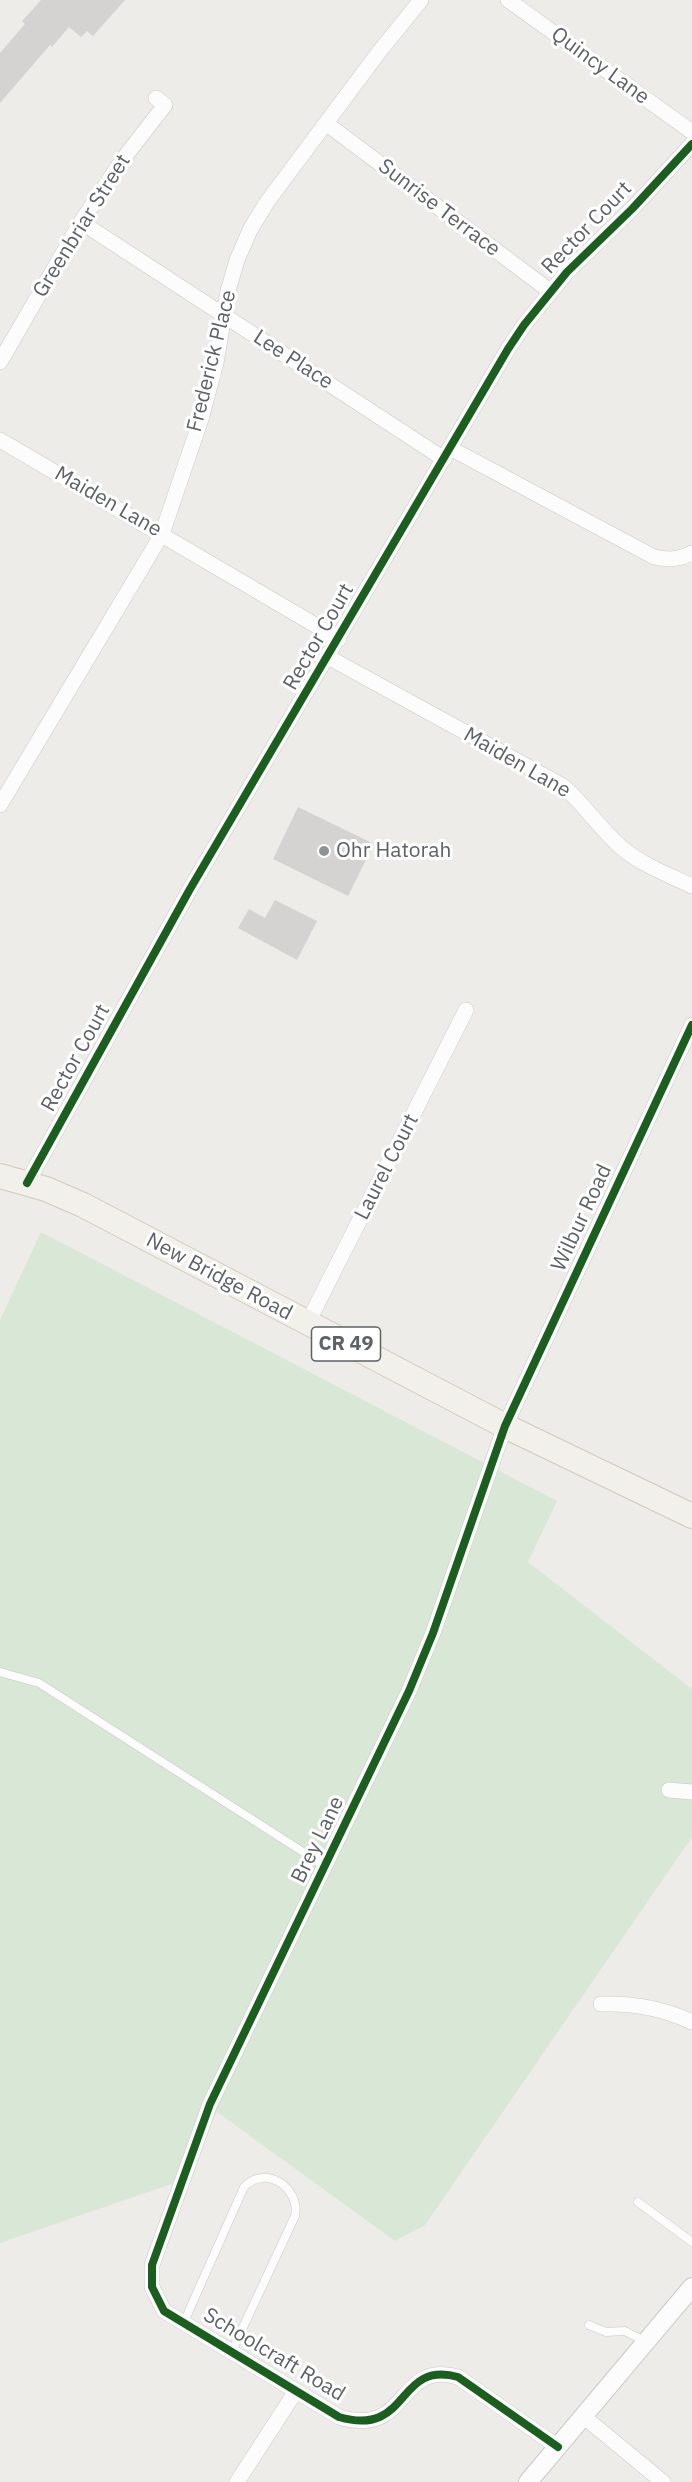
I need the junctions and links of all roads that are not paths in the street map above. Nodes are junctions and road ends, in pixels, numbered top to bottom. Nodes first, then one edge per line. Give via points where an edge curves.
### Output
1 (421, 0) edge
2 (508, 0) edge
3 (156, 98) dead end
4 (327, 124) junction
5 (692, 132) edge
6 (692, 144) edge
7 (81, 222) junction
8 (550, 291) junction
9 (224, 315) junction
10 (0, 362) edge
11 (0, 440) edge
12 (447, 454) junction
13 (162, 534) junction
14 (692, 553) edge
15 (339, 639) junction
16 (328, 657) junction
17 (0, 805) edge
18 (692, 886) edge
19 (466, 1010) dead end
20 (692, 1025) edge
21 (0, 1176) edge
22 (27, 1184) junction
23 (307, 1324) junction
24 (505, 1426) junction
25 (691, 1512) edge
26 (0, 1672) edge
27 (669, 1790) dead end
28 (692, 1791) edge
29 (325, 1866) junction
30 (601, 2004) dead end
31 (692, 2022) edge
32 (638, 2202) dead end
33 (692, 2242) edge
34 (152, 2265) joint
35 (692, 2287) edge
36 (184, 2322) junction
37 (589, 2325) dead end
38 (645, 2342) junction
39 (232, 2351) junction
40 (296, 2391) junction
41 (583, 2416) junction
42 (558, 2447) junction
43 (237, 2482) edge
44 (528, 2482) edge
45 (663, 2482) edge

1 - 4 street, Frederick Place
2 - 5 street, Quincy Lane
3 - 7 street, Greenbriar Street via 165,105
4 - 8 street, Sunrise Terrace
4 - 9 street, Frederick Place via 250,230 237,260
6 - 8 street, Rector Court
7 - 9 street, Lee Place
7 - 10 street, Greenbriar Street
8 - 12 street, Rector Court via 508,349
9 - 12 street, Lee Place
9 - 13 street, Frederick Place via 201,419
11 - 13 street, Maiden Lane
12 - 14 street, Lee Place via 654,557 681,559
12 - 15 street, Rector Court
13 - 15 street, Maiden Lane
13 - 17 street, Frederick Place
15 - 16 street, Rector Court
16 - 18 street, Maiden Lane via 563,786 583,802 623,849
16 - 22 street, Rector Court via 190,889
19 - 23 street, Laurel Court
20 - 24 street, Wilbur Road
21 - 22 main road, New Bridge Road / CR 49
22 - 23 main road, New Bridge Road / CR 49 via 83,1205
23 - 24 main road, New Bridge Road / CR 49
24 - 25 main road, New Bridge Road / CR 49
24 - 29 street, Brey Lane via 410,1690
26 - 29 lane via 39,1683
27 - 28 street
29 - 34 street, Brey Lane via 210,2104
30 - 31 street via 646,2006
32 - 33 lane
34 - 36 street, Schoolcraft Road via 152,2287 164,2311
35 - 38 street
36 - 39 street, Schoolcraft Road
36 - 39 lane via 244,2187 261,2176 271,2178 295,2198 295,2216
37 - 38 lane via 606,2332 624,2331
38 - 41 street
39 - 40 street, Schoolcraft Road
40 - 42 street, Schoolcraft Road via 339,2417 370,2421 398,2406 419,2380 445,2374 458,2377
40 - 43 street
41 - 42 street
41 - 45 street
42 - 44 street

